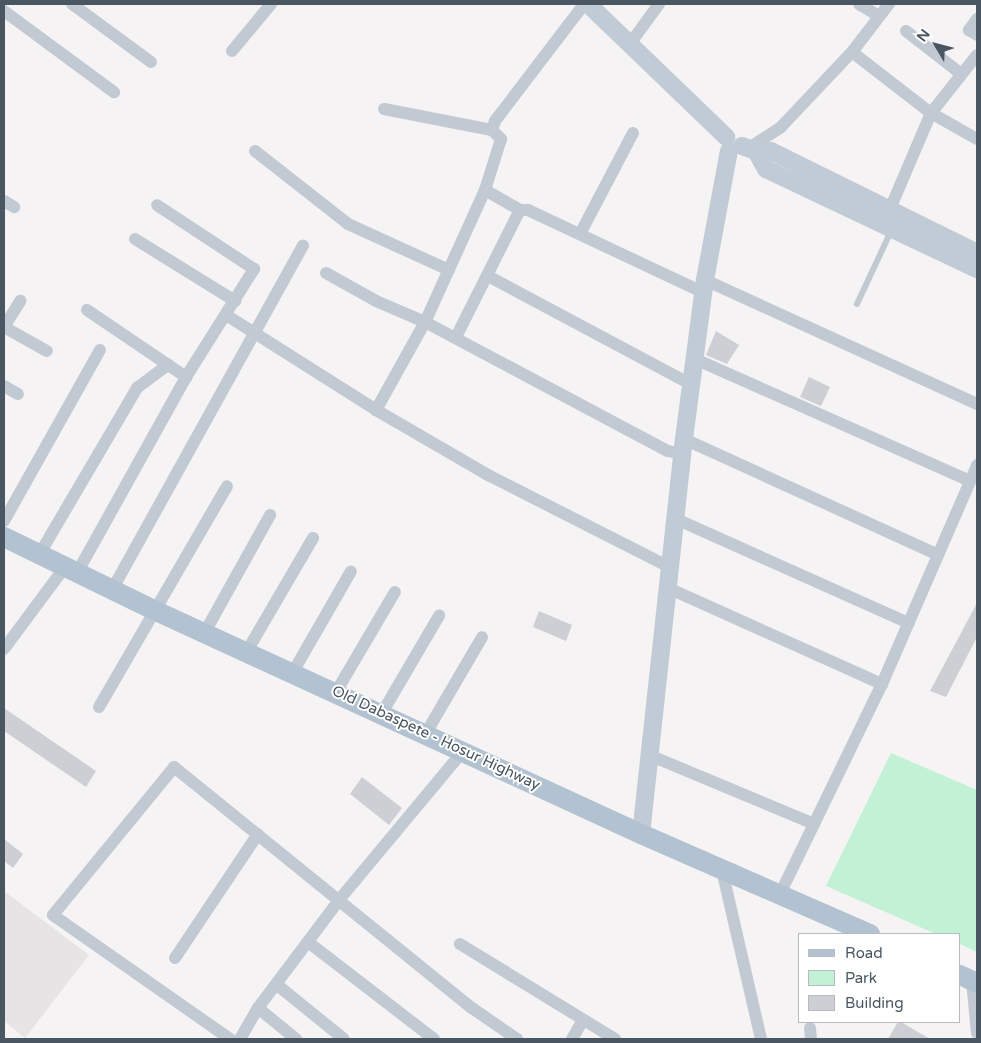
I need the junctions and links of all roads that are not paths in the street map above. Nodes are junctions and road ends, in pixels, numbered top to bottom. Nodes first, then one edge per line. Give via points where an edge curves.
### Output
1 (72, 4) edge
2 (271, 4) edge
3 (584, 4) edge
4 (588, 4) edge
5 (659, 4) edge
6 (859, 4) edge
7 (889, 4) edge
8 (4, 11) edge
9 (879, 16) junction
10 (977, 19) edge
11 (906, 31) dead end
12 (977, 35) edge
13 (629, 45) junction
14 (232, 51) dead end
15 (852, 52) junction
16 (977, 55) edge
17 (151, 62) dead end
18 (960, 73) junction
19 (114, 92) dead end
20 (384, 109) dead end
21 (931, 113) junction
22 (492, 130) junction
23 (633, 134) dead end
24 (977, 139) edge
25 (740, 147) junction
26 (255, 151) dead end
27 (485, 190) junction
28 (157, 205) dead end
29 (890, 209) junction
30 (520, 210) junction
31 (891, 230) junction
32 (580, 234) junction
33 (135, 238) dead end
34 (303, 244) dead end
35 (977, 253) edge
36 (977, 269) edge
37 (448, 270) junction
38 (326, 273) dead end
39 (488, 276) junction
40 (705, 287) junction
41 (20, 301) dead end
42 (235, 301) junction
43 (857, 304) dead end
44 (87, 310) dead end
45 (226, 315) junction
46 (425, 322) junction
47 (4, 327) edge
48 (254, 333) junction
49 (456, 337) junction
50 (100, 350) dead end
51 (47, 351) dead end
52 (695, 359) junction
53 (168, 365) junction
54 (186, 377) junction
55 (692, 385) junction
56 (4, 386) edge
57 (18, 394) dead end
58 (977, 404) edge
59 (376, 410) junction
60 (683, 446) junction
61 (977, 465) edge
62 (970, 481) junction
63 (227, 486) dead end
64 (270, 515) dead end
65 (676, 519) junction
66 (4, 521) edge
67 (4, 537) edge
68 (313, 538) dead end
69 (40, 555) junction
70 (938, 555) junction
71 (671, 568) junction
72 (71, 570) junction
73 (351, 570) dead end
74 (668, 588) junction
75 (112, 590) junction
76 (395, 592) dead end
77 (156, 611) junction
78 (439, 616) dead end
79 (909, 623) junction
80 (205, 632) junction
81 (482, 637) dead end
82 (4, 649) edge
83 (248, 651) junction
84 (293, 672) junction
85 (882, 684) junction
86 (336, 692) junction
87 (99, 707) dead end
88 (382, 713) junction
89 (426, 733) junction
90 (462, 751) junction
91 (649, 755) junction
92 (814, 824) junction
93 (258, 834) junction
94 (641, 834) junction
95 (722, 870) junction
96 (780, 894) junction
97 (339, 900) junction
98 (868, 933) edge
99 (308, 942) junction
100 (460, 944) dead end
101 (175, 958) dead end
102 (970, 980) edge
103 (276, 984) junction
104 (258, 1008) junction
105 (584, 1020) junction
106 (977, 1033) edge
107 (230, 1039) edge
108 (240, 1039) edge
109 (296, 1039) edge
110 (344, 1039) edge
111 (434, 1039) edge
112 (517, 1039) edge
113 (572, 1039) edge
114 (615, 1039) edge
115 (761, 1039) edge

1 - 17 street
2 - 14 street
3 - 22 street via 495,121
4 - 13 main road
5 - 13 street
6 - 9 street
7 - 9 street
8 - 19 street
9 - 15 street
10 - 12 street via 969,30
11 - 18 street
13 - 25 main road
15 - 21 street
15 - 25 street via 781,127
16 - 18 street
18 - 21 street
20 - 22 street
21 - 24 street
21 - 29 street
22 - 27 street via 501,139
23 - 32 street
25 - 29 main road via 771,150
25 - 31 main road via 766,169
25 - 40 main road
26 - 37 street via 348,224
27 - 30 street
27 - 37 street
28 - 42 street via 254,269
29 - 31 street
29 - 35 main road
30 - 32 street via 528,210
30 - 39 street
31 - 36 main road
31 - 43 lane
32 - 40 street
33 - 42 street
34 - 48 street
37 - 46 street
38 - 46 street via 376,301
39 - 49 street
39 - 55 street
40 - 52 main road
40 - 58 street
41 - 47 street
42 - 45 street
44 - 53 street
45 - 48 street
45 - 54 street
46 - 49 street
46 - 59 street
47 - 51 street
48 - 59 street
48 - 75 street
49 - 60 street via 668,451
50 - 66 street
52 - 55 main road
52 - 62 street
53 - 54 street
53 - 69 street via 137,388
54 - 72 street
55 - 60 main road
56 - 57 street
59 - 71 street via 490,476
60 - 65 main road
60 - 70 street
61 - 62 street
62 - 70 street
63 - 77 street
64 - 80 street
65 - 71 main road
65 - 79 street
67 - 69 main road, Old Dabaspete - Hosur Highway
68 - 83 street
69 - 72 main road, Old Dabaspete - Hosur Highway
70 - 79 street
71 - 74 main road
72 - 75 main road, Old Dabaspete - Hosur Highway
72 - 82 street
73 - 84 street
74 - 85 street
74 - 91 main road
75 - 77 main road, Old Dabaspete - Hosur Highway
76 - 86 street
77 - 80 main road, Old Dabaspete - Hosur Highway
77 - 87 street
78 - 88 street
79 - 85 street
80 - 83 main road, Old Dabaspete - Hosur Highway
81 - 89 street
83 - 84 main road, Old Dabaspete - Hosur Highway
84 - 86 main road, Old Dabaspete - Hosur Highway
85 - 92 street
86 - 88 main road, Old Dabaspete - Hosur Highway
88 - 89 main road, Old Dabaspete - Hosur Highway
89 - 90 main road, Old Dabaspete - Hosur Highway
90 - 94 main road, Old Dabaspete - Hosur Highway
90 - 97 street
91 - 92 street
91 - 94 main road
92 - 96 street
93 - 97 street
93 - 101 street
93 - 107 street via 174,767 53,915
94 - 95 main road, Old Dabaspete - Hosur Highway
95 - 96 main road, Old Dabaspete - Hosur Highway
95 - 115 street
96 - 98 main road, Old Dabaspete - Hosur Highway
97 - 99 street
97 - 112 street via 472,1008
99 - 103 street
99 - 111 street
100 - 105 street
102 - 106 street
103 - 104 street
103 - 110 street
104 - 108 street
104 - 109 street
105 - 113 street
105 - 114 street

